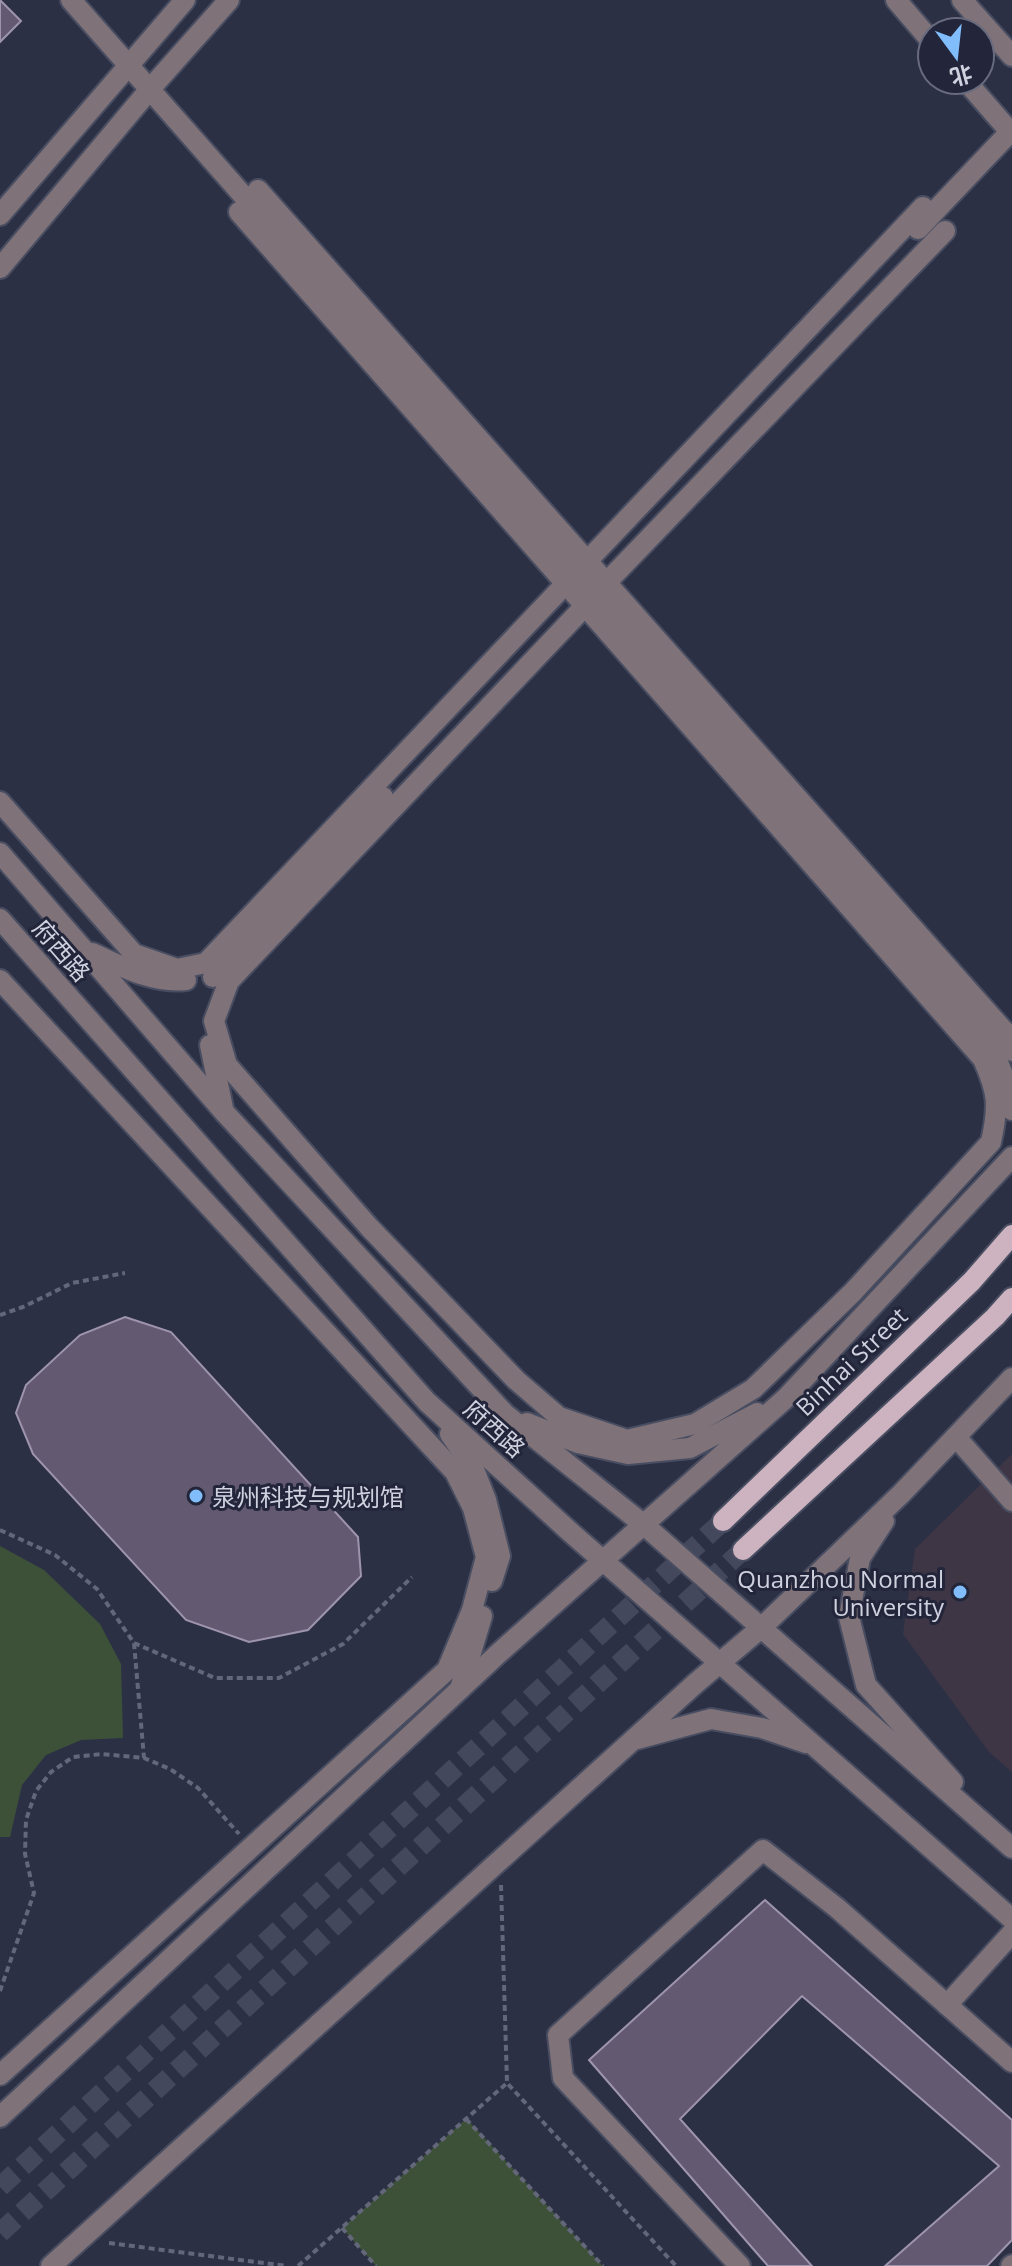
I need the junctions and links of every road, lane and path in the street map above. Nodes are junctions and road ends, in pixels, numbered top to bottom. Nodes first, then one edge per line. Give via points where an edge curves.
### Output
1 (71, 0) edge
2 (185, 0) edge
3 (229, 0) edge
4 (896, 0) edge
5 (962, 0) edge
6 (916, 23) edge
7 (1012, 56) edge
8 (128, 65) junction
9 (150, 89) junction
10 (979, 96) edge
11 (1011, 132) edge
12 (258, 190) dead end
13 (923, 207) dead end
14 (239, 212) dead end
15 (0, 215) edge
16 (945, 231) dead end
17 (0, 268) edge
18 (586, 584) junction
19 (0, 802) edge
20 (0, 853) edge
21 (0, 919) edge
22 (83, 949) junction
23 (213, 977) junction
24 (0, 980) edge
25 (1012, 1035) edge
26 (991, 1045) junction
27 (1012, 1051) edge
28 (1012, 1110) edge
29 (224, 1112) junction
30 (1012, 1154) edge
31 (1012, 1235) edge
32 (125, 1273) dead end
33 (1012, 1298) edge
34 (0, 1315) edge
35 (1012, 1378) edge
36 (786, 1398) junction
37 (427, 1402) junction
38 (505, 1414) junction
39 (956, 1437) junction
40 (901, 1494) junction
41 (1012, 1501) edge
42 (723, 1521) tunnel mouth
43 (643, 1524) junction
44 (0, 1530) edge
45 (743, 1550) tunnel mouth
46 (603, 1560) junction
47 (412, 1577) dead end
48 (761, 1628) junction
49 (134, 1643) junction
50 (719, 1662) junction
51 (460, 1689) junction
52 (633, 1740) junction
53 (816, 1747) junction
54 (144, 1758) junction
55 (251, 1848) junction
56 (1012, 1848) edge
57 (1012, 1919) edge
58 (1012, 1933) edge
59 (0, 1991) edge
60 (947, 2005) junction
61 (1012, 2062) edge
62 (0, 2075) edge
63 (507, 2083) dead end
64 (0, 2117) edge
65 (466, 2119) junction
66 (342, 2228) junction
67 (109, 2243) dead end
68 (51, 2266) edge
69 (287, 2266) edge
70 (298, 2266) edge
71 (376, 2266) edge
72 (603, 2266) edge
73 (740, 2266) edge

1 - 8 street
2 - 8 street
3 - 9 street
4 - 6 street
5 - 7 street
8 - 9 street
8 - 15 street
9 - 17 street
9 - 18 street
10 - 11 street
11 - 18 street
12 - 18 street
13 - 18 street
14 - 18 street
16 - 18 street
18 - 18 street via 983,1059 995,1086 997,1118 991,1142 853,1292 753,1389 695,1424 627,1440 559,1417 516,1380 369,1227 227,1065 214,1021 229,981
18 - 19 street via 206,963 177,969 134,954
18 - 23 street
18 - 25 street
18 - 26 street
20 - 22 street, 府西路
21 - 37 street, 府西路
22 - 23 street via 137,973 175,981
22 - 29 street, 府西路
23 - 29 street via 204,1021
24 - 55 street via 455,1472 473,1508 486,1557 472,1610 447,1670
26 - 27 street
26 - 28 street
29 - 38 street, 府西路
30 - 36 street
31 - 42 main road, Binhai Street via 972,1281
32 - 34 path via 72,1283
33 - 45 main road
35 - 39 street
36 - 38 street via 690,1448 628,1454 578,1443
36 - 43 street
37 - 46 street, 府西路
37 - 51 street via 473,1467 500,1556
38 - 43 street, 府西路
39 - 40 street
39 - 41 street
40 - 48 street
40 - 56 street via 860,1558 849,1617 866,1685
43 - 46 street
43 - 48 street, 府西路
44 - 49 path via 55,1555 97,1589
46 - 50 street, 府西路
46 - 51 street
47 - 49 path via 343,1644 279,1678 215,1678
48 - 50 street
48 - 56 street, 府西路
49 - 54 path
50 - 52 street
50 - 53 street, 府西路
51 - 64 street
52 - 53 street via 711,1719 762,1728
52 - 68 street
53 - 57 street, 府西路
54 - 55 path via 198,1788
54 - 59 path via 73,1757 36,1791 26,1820 25,1854 34,1893
55 - 62 street
58 - 60 street
60 - 61 street
60 - 73 street via 763,1850 558,2035 563,2078
63 - 65 path
65 - 66 path
65 - 72 path
66 - 70 path
66 - 71 path
67 - 69 path

